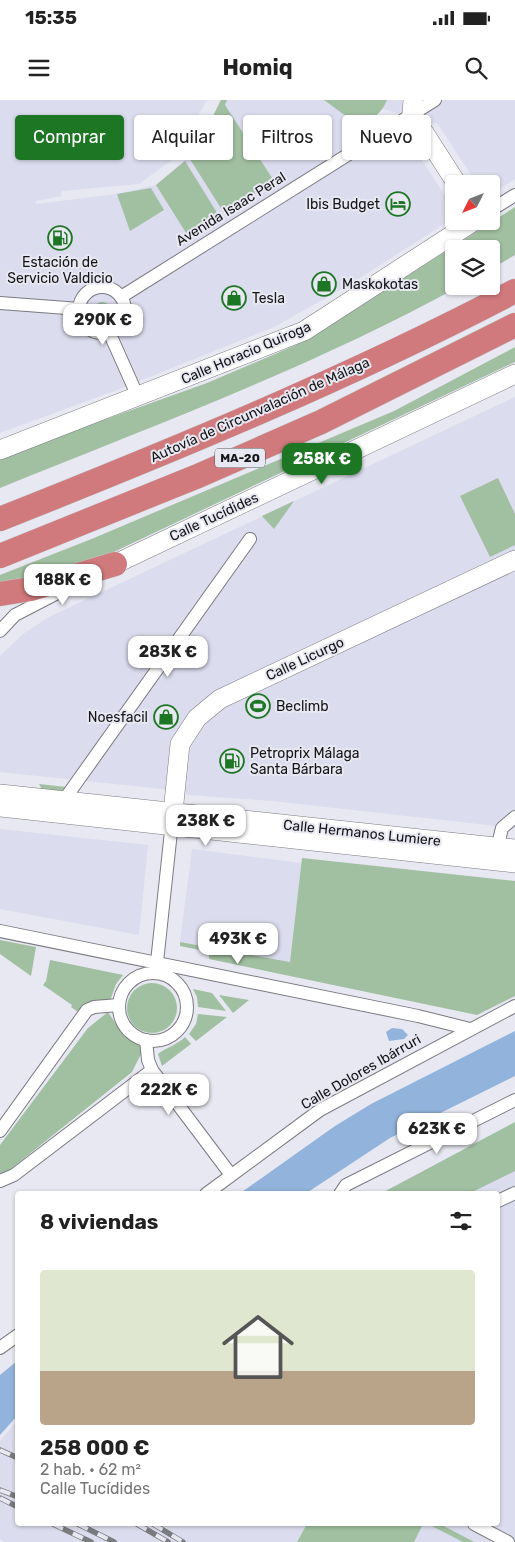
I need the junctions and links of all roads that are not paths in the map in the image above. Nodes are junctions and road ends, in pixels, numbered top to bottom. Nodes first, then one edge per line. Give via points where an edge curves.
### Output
1 (435, 100) edge
2 (412, 107) edge
3 (452, 175) edge
4 (515, 195) edge
5 (500, 204) edge
6 (460, 230) edge
7 (515, 277) edge
8 (515, 292) edge
9 (121, 297) junction
10 (0, 303) edge
11 (80, 308) junction
12 (515, 325) edge
13 (110, 332) junction
14 (394, 351) junction
15 (515, 374) edge
16 (138, 397) junction
17 (0, 450) edge
18 (0, 519) edge
19 (250, 538) dead end
20 (0, 556) edge
21 (515, 560) edge
22 (115, 564) junction
23 (0, 594) edge
24 (0, 631) edge
25 (0, 794) edge
26 (64, 800) junction
27 (0, 808) edge
28 (515, 818) edge
29 (172, 820) junction
30 (502, 852) edge
31 (515, 863) edge
32 (0, 931) edge
33 (158, 968) junction
34 (119, 1005) junction
35 (515, 1006) edge
36 (470, 1029) junction
37 (146, 1040) junction
38 (152, 1070) junction
39 (515, 1100) edge
40 (0, 1131) edge
41 (231, 1175) junction
42 (0, 1181) edge
43 (343, 1190) edge
44 (210, 1191) edge
45 (515, 1193) edge
46 (500, 1201) edge
47 (15, 1337) edge
48 (0, 1348) edge
49 (478, 1526) edge
50 (508, 1542) edge

1 - 2 street, Avenida Isaac Peral
2 - 3 main road
2 - 9 street, Avenida Isaac Peral
4 - 5 street
6 - 16 main road, Calle Horacio Quiroga via 304,331
7 - 14 highway via 467,303
8 - 14 highway, Autovía de Circunvalación de Málaga / MA-20
9 - 11 street via 112,290 97,288 85,296
9 - 13 street via 124,317
10 - 11 street
11 - 13 street via 89,328
12 - 20 highway, MA-20 via 321,422
13 - 16 street
14 - 18 highway, Autovía de Circunvalación de Málaga / MA-20 via 266,409
15 - 22 main road, Calle Tucídides
16 - 17 main road, Calle Horacio Quiroga
19 - 26 street
21 - 29 main road, Calle Licurgo via 220,699 197,718 180,744
22 - 23 highway via 30,589
22 - 24 street, Calle Tucídides via 15,615
25 - 26 main road, Calle Hermanos Lumiere
26 - 29 main road, Calle Hermanos Lumiere
27 - 29 main road, Calle Hermanos Lumiere
28 - 30 street via 502,828
29 - 30 main road, Calle Hermanos Lumiere
29 - 33 street
30 - 31 main road, Calle Hermanos Lumiere
32 - 33 street
33 - 34 street via 132,981 122,994
33 - 36 street via 418,1016
33 - 37 street via 183,990 188,1009 184,1022 174,1034 156,1041
34 - 37 street via 129,1031
34 - 40 street via 94,1006 87,1010
35 - 36 street, Calle Dolores Ibárruri
36 - 41 street, Calle Dolores Ibárruri via 320,1110
37 - 38 street
38 - 41 street
38 - 42 street via 14,1175
39 - 43 street
41 - 44 street, Calle Dolores Ibárruri
45 - 46 street
47 - 48 street
49 - 50 street

